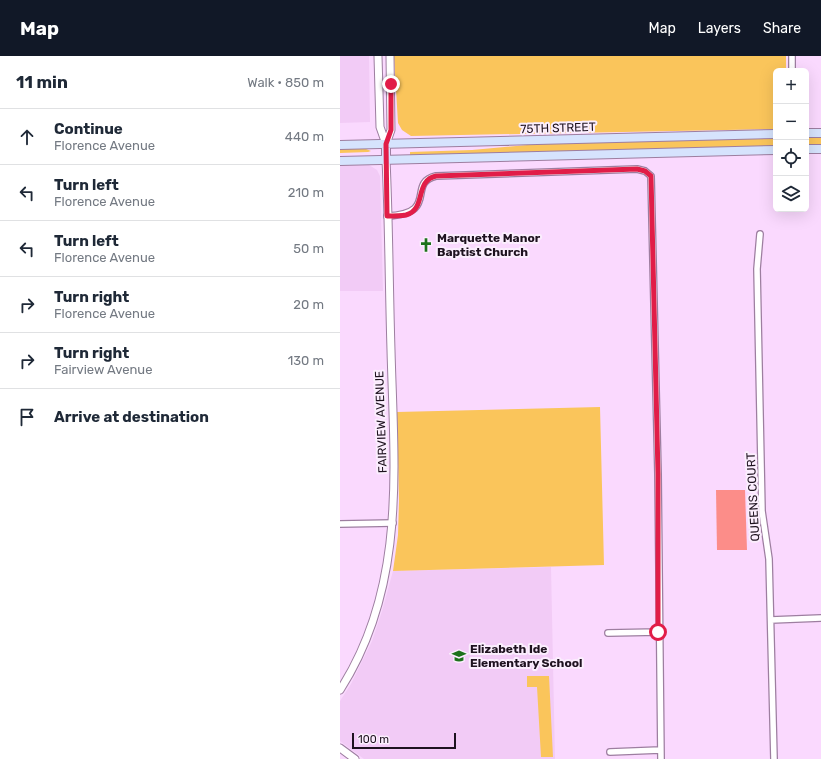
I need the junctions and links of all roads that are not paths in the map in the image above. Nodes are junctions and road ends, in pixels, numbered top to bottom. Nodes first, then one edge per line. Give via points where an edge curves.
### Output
1 (378, 56) edge
2 (390, 56) edge
3 (792, 56) edge
4 (792, 68) edge
5 (821, 132) edge
6 (809, 133) edge
7 (773, 134) edge
8 (386, 144) junction
9 (340, 145) edge
10 (809, 149) edge
11 (821, 149) edge
12 (773, 150) edge
13 (386, 160) junction
14 (340, 161) edge
15 (387, 216) junction
16 (760, 234) dead end
17 (393, 523) junction
18 (340, 524) edge
19 (821, 618) edge
20 (771, 620) junction
21 (658, 632) junction
22 (608, 633) dead end
23 (340, 690) edge
24 (340, 748) edge
25 (660, 750) junction
26 (610, 752) dead end
27 (355, 759) edge
28 (661, 759) edge
29 (774, 759) edge

1 - 8 street, FAIRVIEW AVENUE via 380,127
2 - 8 street, FAIRVIEW AVENUE via 391,130
3 - 4 street
5 - 6 main road
7 - 8 main road, 75TH STREET
8 - 9 main road, 75TH STREET
8 - 13 main road, FAIRVIEW AVENUE
10 - 11 main road
12 - 13 main road
13 - 14 main road
13 - 15 street, FAIRVIEW AVENUE
15 - 17 street, FAIRVIEW AVENUE
15 - 21 street via 411,212 418,205 424,183 436,176 637,169 651,176 658,474
16 - 20 street, QUEENS COURT via 757,269 762,511 769,559
17 - 18 street
17 - 23 street, FAIRVIEW AVENUE via 388,562 376,611 361,650
19 - 20 street
20 - 29 street, QUEENS COURT
21 - 22 street
21 - 25 street
24 - 27 street
25 - 26 street
25 - 28 street

